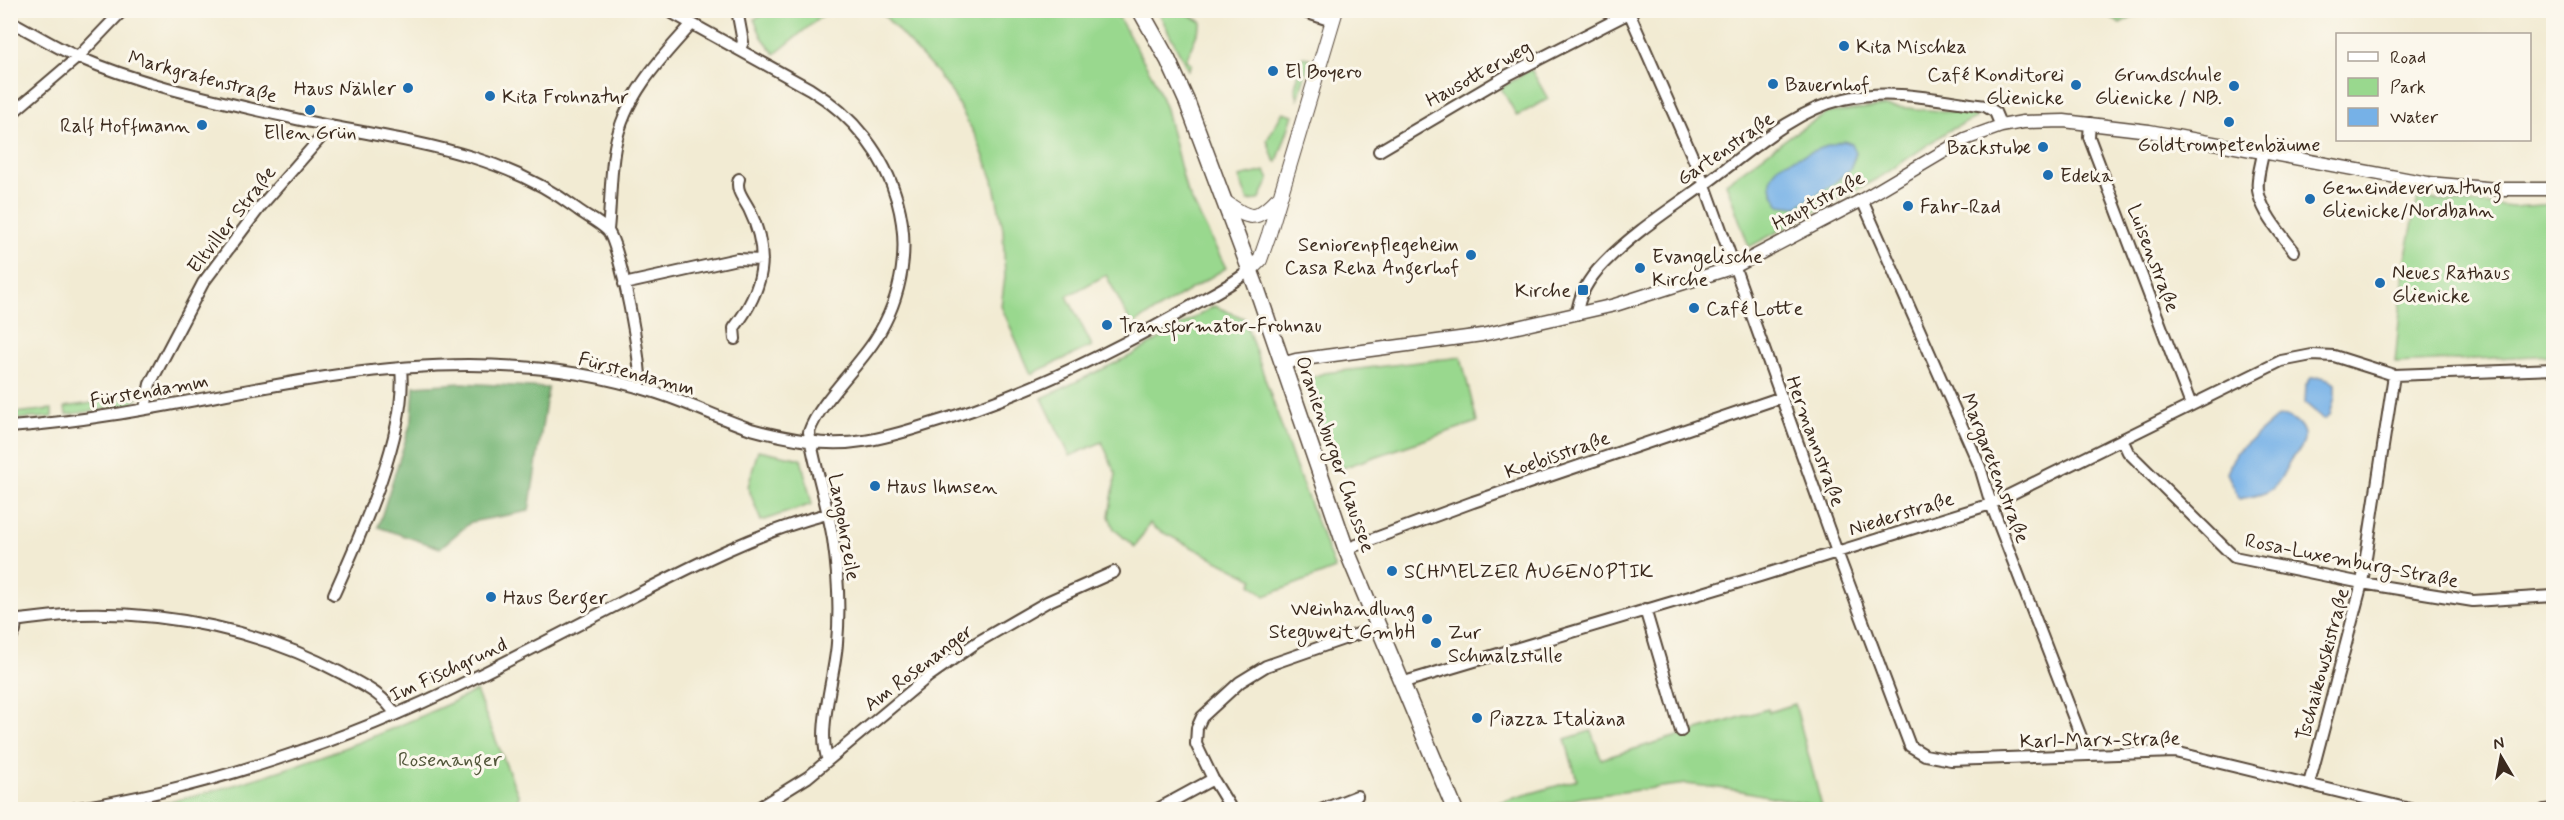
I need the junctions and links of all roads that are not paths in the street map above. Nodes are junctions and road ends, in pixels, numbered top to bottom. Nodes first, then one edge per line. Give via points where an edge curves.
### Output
1 (123, 10) edge
2 (668, 10) edge
3 (737, 10) edge
4 (1140, 10) edge
5 (1299, 10) edge
6 (1631, 12) edge
7 (1334, 16) edge
8 (10, 21) edge
9 (692, 24) junction
10 (740, 49) junction
11 (78, 57) junction
12 (10, 115) edge
13 (2090, 123) junction
14 (331, 126) junction
15 (2001, 126) junction
16 (1378, 151) dead end
17 (2264, 153) junction
18 (738, 179) dead end
19 (1705, 184) junction
20 (2553, 189) edge
21 (1278, 198) junction
22 (1862, 200) junction
23 (1225, 202) junction
24 (608, 230) junction
25 (2294, 251) dead end
26 (762, 260) junction
27 (1734, 267) junction
28 (1250, 270) junction
29 (624, 284) junction
30 (1577, 314) junction
31 (735, 339) dead end
32 (1282, 364) junction
33 (401, 369) junction
34 (2553, 369) edge
35 (2394, 375) junction
36 (640, 388) junction
37 (1782, 397) junction
38 (2191, 405) junction
39 (145, 408) junction
40 (10, 428) edge
41 (2122, 439) junction
42 (811, 442) junction
43 (1991, 504) junction
44 (827, 514) junction
45 (1346, 549) junction
46 (1837, 552) junction
47 (1114, 572) dead end
48 (2362, 583) junction
49 (334, 594) dead end
50 (2553, 596) edge
51 (1646, 609) junction
52 (13, 621) edge
53 (1378, 627) junction
54 (10, 639) edge
55 (1401, 683) junction
56 (395, 714) junction
57 (1681, 731) dead end
58 (2083, 754) junction
59 (1925, 755) joint
60 (828, 760) junction
61 (1213, 779) junction
62 (2309, 784) junction
63 (1357, 796) dead end
64 (2553, 809) edge
65 (66, 810) edge
66 (755, 810) edge
67 (1156, 810) edge
68 (1232, 810) edge
69 (1322, 810) edge
70 (1455, 810) edge
71 (2414, 810) edge
72 (2544, 810) edge

1 - 11 street
2 - 9 street
3 - 10 street via 743,42
4 - 23 main road, Oranienburger Chaussee via 1168,60
5 - 7 street
6 - 16 street, Hausotterweg via 1508,75
6 - 19 street, Hermannstraße
7 - 21 main road
8 - 11 street, Markgrafenstraße
9 - 10 street
9 - 24 street via 641,82 626,113 615,144
10 - 42 street via 830,101 850,118 886,169 902,222 904,254 888,317 811,426
11 - 12 street
11 - 14 street, Markgrafenstraße via 191,93
13 - 15 street, Hauptstraße via 2045,120
13 - 17 street, Hauptstraße
13 - 38 street, Luisenstraße via 2089,136
14 - 24 street, Markgrafenstraße via 420,142 499,165 558,195
14 - 39 street, Eltviller Straße via 260,207 203,283 150,384
15 - 19 street, Gartenstraße via 1995,112 1985,106 1888,93 1843,99 1809,112
15 - 22 street, Hauptstraße via 1965,139
17 - 20 street, Hauptstraße via 2428,183
17 - 25 street via 2259,195
18 - 26 street via 737,189 754,221
19 - 27 street, Hermannstraße
19 - 30 street, Gartenstraße via 1604,262 1583,290
21 - 23 main road via 1264,213 1253,217 1241,214
21 - 28 main road via 1260,260
22 - 27 street, Hauptstraße
22 - 43 street, Margaretenstraße via 1980,467
23 - 28 main road, Oranienburger Chaussee
24 - 29 street
26 - 29 street via 737,259
26 - 31 street via 752,304 734,328
27 - 30 street, Hauptstraße
27 - 37 street, Hermannstraße
28 - 32 main road, Oranienburger Chaussee
28 - 42 street, Fürstendamm via 1138,337 1004,398 874,440
29 - 36 street via 641,372
30 - 32 street, Hauptstraße via 1467,337
32 - 45 main road, Oranienburger Chaussee
33 - 36 street, Fürstendamm via 463,365 533,368
33 - 39 street, Fürstendamm
33 - 49 street via 403,393 389,451
34 - 35 street, Niederstraße
35 - 38 street, Niederstraße via 2334,356 2296,357
35 - 48 street, Tschaikowskistraße
36 - 42 street, Fürstendamm via 750,428
37 - 45 street, Koebisstraße
37 - 46 street, Hermannstraße
38 - 41 street, Niederstraße
39 - 40 street, Fürstendamm
41 - 43 street, Niederstraße
41 - 48 street, Rosa-Luxemburg-Straße via 2128,453 2234,557
42 - 44 street, Langohrzeile
43 - 46 street, Niederstraße
43 - 58 street, Margaretenstraße via 2083,742
44 - 56 street, Im Fischgrund via 755,538 689,567 469,681
44 - 60 street, Langohrzeile via 839,604 824,732
45 - 53 main road, Oranienburger Chaussee
46 - 51 street, Niederstraße
46 - 59 street, Hermannstraße via 1904,734 1911,746
47 - 60 street, Am Rosenanger via 1038,606 976,643 929,676
48 - 50 street, Rosa-Luxemburg-Straße via 2486,602
48 - 62 street, Tschaikowskistraße
51 - 55 street, Niederstraße
51 - 57 street
52 - 54 street via 15,631
52 - 56 street via 81,614 133,616 244,634 307,657 376,693
53 - 55 main road, Oranienburger Chaussee
53 - 61 street via 1266,666 1240,682 1202,717 1195,737
55 - 70 main road, Oranienburger Chaussee
56 - 65 street, Im Fischgrund via 246,768 131,798
58 - 59 street, Karl-Marx-Straße via 1971,760
58 - 62 street, Karl-Marx-Straße via 2175,752
60 - 66 street, Am Rosenanger
61 - 67 street
61 - 68 street
62 - 71 street, Karl-Marx-Straße
63 - 69 street
64 - 72 street

